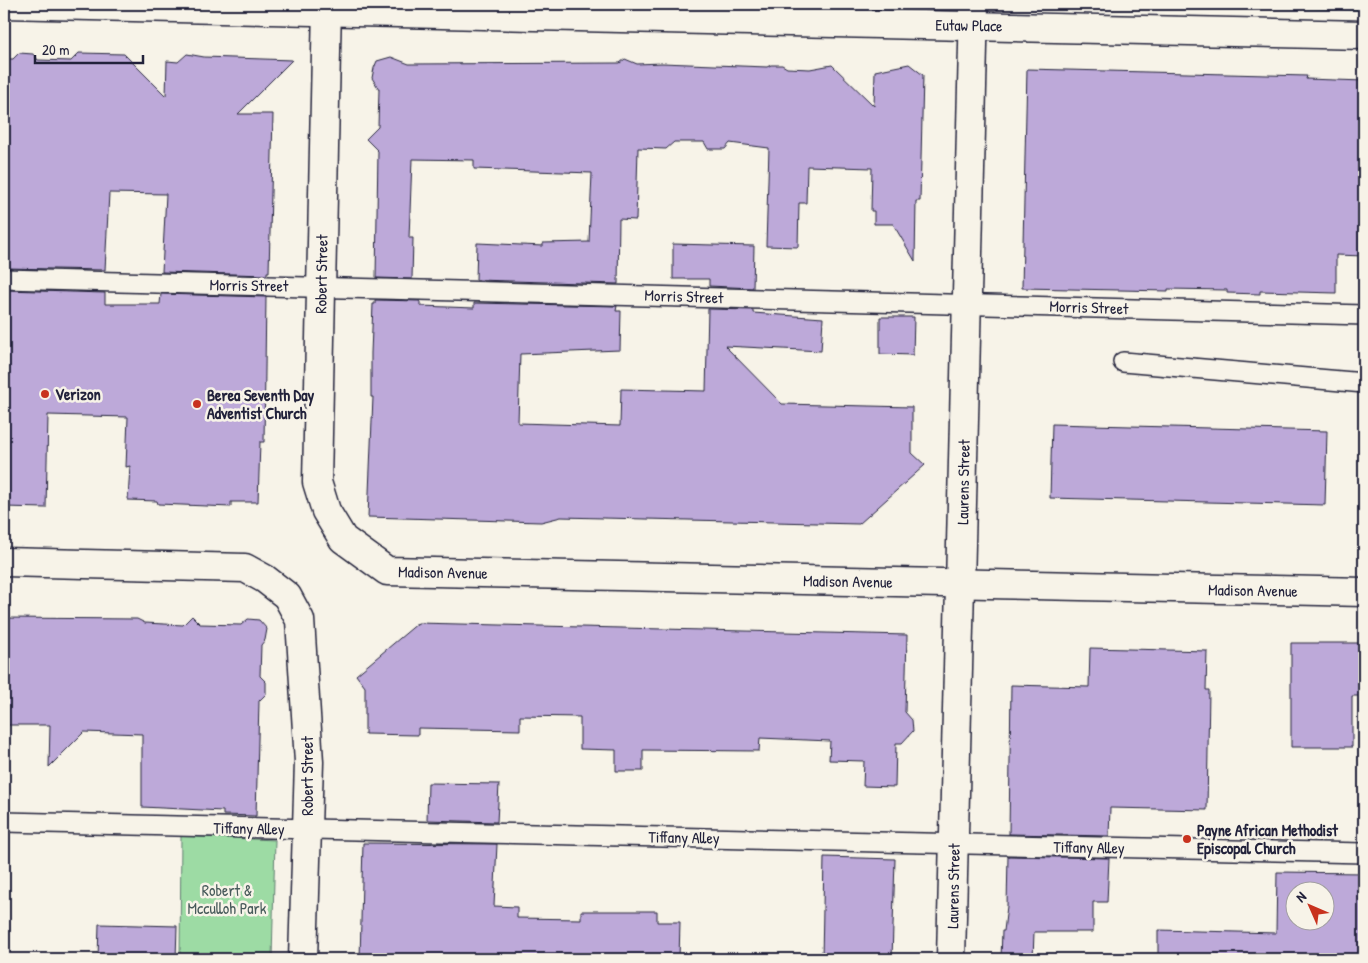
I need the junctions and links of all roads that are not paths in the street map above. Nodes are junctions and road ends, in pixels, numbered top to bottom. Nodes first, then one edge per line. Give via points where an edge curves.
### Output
1 (4, 4) edge
2 (327, 7) edge
3 (974, 14) edge
4 (1364, 35) edge
5 (4, 279) edge
6 (321, 286) junction
7 (967, 304) junction
8 (1364, 315) edge
9 (1124, 362) dead end
10 (1364, 383) edge
11 (343, 539) joint
12 (4, 562) edge
13 (960, 583) junction
14 (1364, 592) edge
15 (4, 822) edge
16 (307, 829) junction
17 (954, 844) junction
18 (1364, 853) edge
19 (303, 959) edge
20 (951, 959) edge

1 - 2 street, Eutaw Place
2 - 3 street, Eutaw Place
2 - 6 street, Robert Street
3 - 4 street, Eutaw Place
3 - 7 street, Laurens Street
5 - 6 lane, Morris Street
6 - 7 lane, Morris Street
6 - 11 street, Robert Street via 317,482 326,511
7 - 8 lane, Morris Street
7 - 13 street, Laurens Street
9 - 10 lane
11 - 13 street, Madison Avenue via 387,571
12 - 16 street, Robert Street via 244,568 287,596 300,620 303,650
13 - 14 street, Madison Avenue
13 - 17 street, Laurens Street
15 - 16 lane, Tiffany Alley
16 - 17 lane, Tiffany Alley
16 - 19 street, Robert Street
17 - 18 lane, Tiffany Alley
17 - 20 street, Laurens Street

